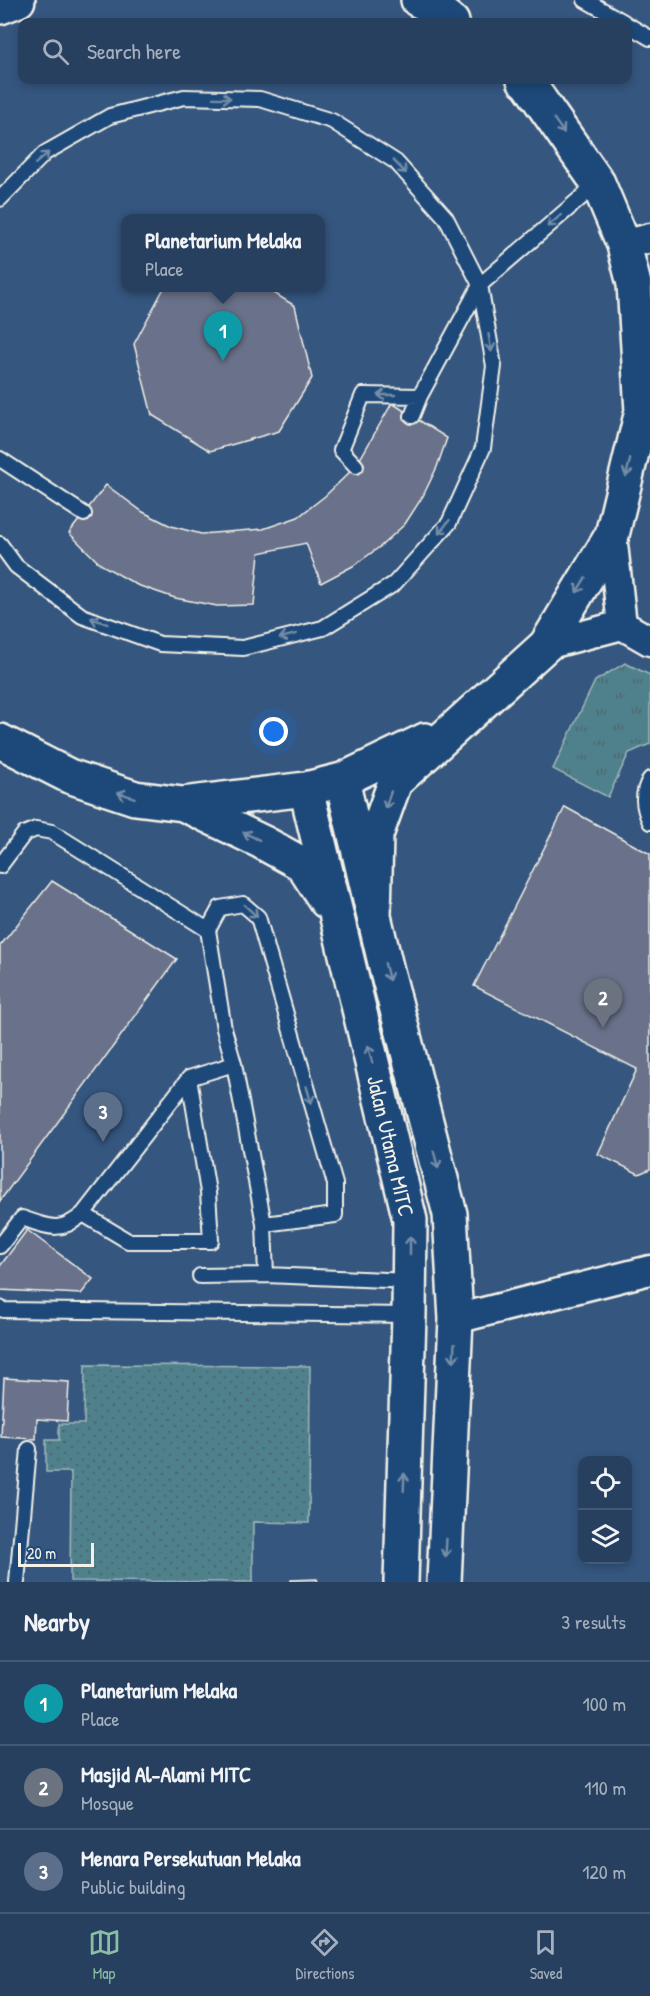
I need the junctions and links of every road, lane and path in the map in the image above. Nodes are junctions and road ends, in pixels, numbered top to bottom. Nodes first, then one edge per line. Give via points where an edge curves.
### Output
1 (18, 0) edge
2 (585, 0) edge
3 (0, 7) edge
4 (616, 18) edge
5 (632, 28) edge
6 (650, 38) edge
7 (529, 84) edge
8 (598, 183) junction
9 (0, 199) edge
10 (637, 242) edge
11 (642, 282) edge
12 (480, 285) junction
13 (420, 396) junction
14 (412, 416) dead end
15 (0, 459) edge
16 (356, 466) dead end
17 (84, 514) dead end
18 (612, 535) junction
19 (0, 544) edge
20 (622, 625) junction
21 (650, 641) edge
22 (546, 645) junction
23 (454, 727) junction
24 (0, 741) edge
25 (650, 778) edge
26 (342, 780) junction
27 (306, 789) junction
28 (183, 804) junction
29 (650, 822) edge
30 (0, 866) edge
31 (374, 915) junction
32 (337, 917) junction
33 (208, 930) junction
34 (234, 1064) junction
35 (189, 1078) junction
36 (83, 1214) junction
37 (264, 1224) junction
38 (0, 1246) edge
39 (650, 1270) edge
40 (266, 1275) junction
41 (200, 1276) dead end
42 (410, 1281) junction
43 (0, 1308) edge
44 (409, 1315) junction
45 (456, 1318) junction
46 (29, 1449) dead end
47 (16, 1582) edge
48 (401, 1582) edge
49 (444, 1582) edge

1 - 3 main road
2 - 4 lane
5 - 6 lane
7 -> 8 main road
8 - 10 main road
8 -> 12 lane
9 -> 12 lane via 45,153 110,116 184,97 260,99 332,121 396,162 446,218
10 - 11 main road
11 -> 18 main road via 642,411
12 - 13 lane
12 -> 19 lane via 494,366 483,448 474,470 449,523 394,584 324,627 243,648 160,644 82,616 16,566
13 - 14 lane
13 -> 16 lane via 363,395 341,450
15 - 17 lane
18 - 20 street
18 -> 22 main road
20 - 21 street
20 - 22 street
22 - 23 main road
23 - 26 main road
23 -> 31 main road via 395,782 376,835
28 -> 24 main road via 135,798 69,776
25 - 29 lane via 643,798
26 - 27 main road
26 - 31 main road
27 - 28 main road
27 - 32 main road, Jalan Utama MITC
32 -> 28 main road via 302,864
30 - 33 lane via 24,834 36,829 52,832
31 -> 45 main road via 450,1214
42 -> 32 main road, Jalan Utama MITC via 410,1220
33 - 34 lane via 224,1029
33 -> 37 lane via 220,908 243,904 258,917 335,1184 335,1215
34 - 35 lane
34 - 37 lane
35 - 36 lane
35 - 36 lane via 208,1192 211,1240 128,1240
36 - 38 lane via 59,1229 22,1218
37 - 40 lane
39 - 45 street
40 - 41 lane
40 - 42 lane
42 - 44 main road, Jalan Utama MITC
43 - 44 lane
48 -> 44 main road, Jalan Utama MITC
45 -> 49 main road
46 - 47 lane

